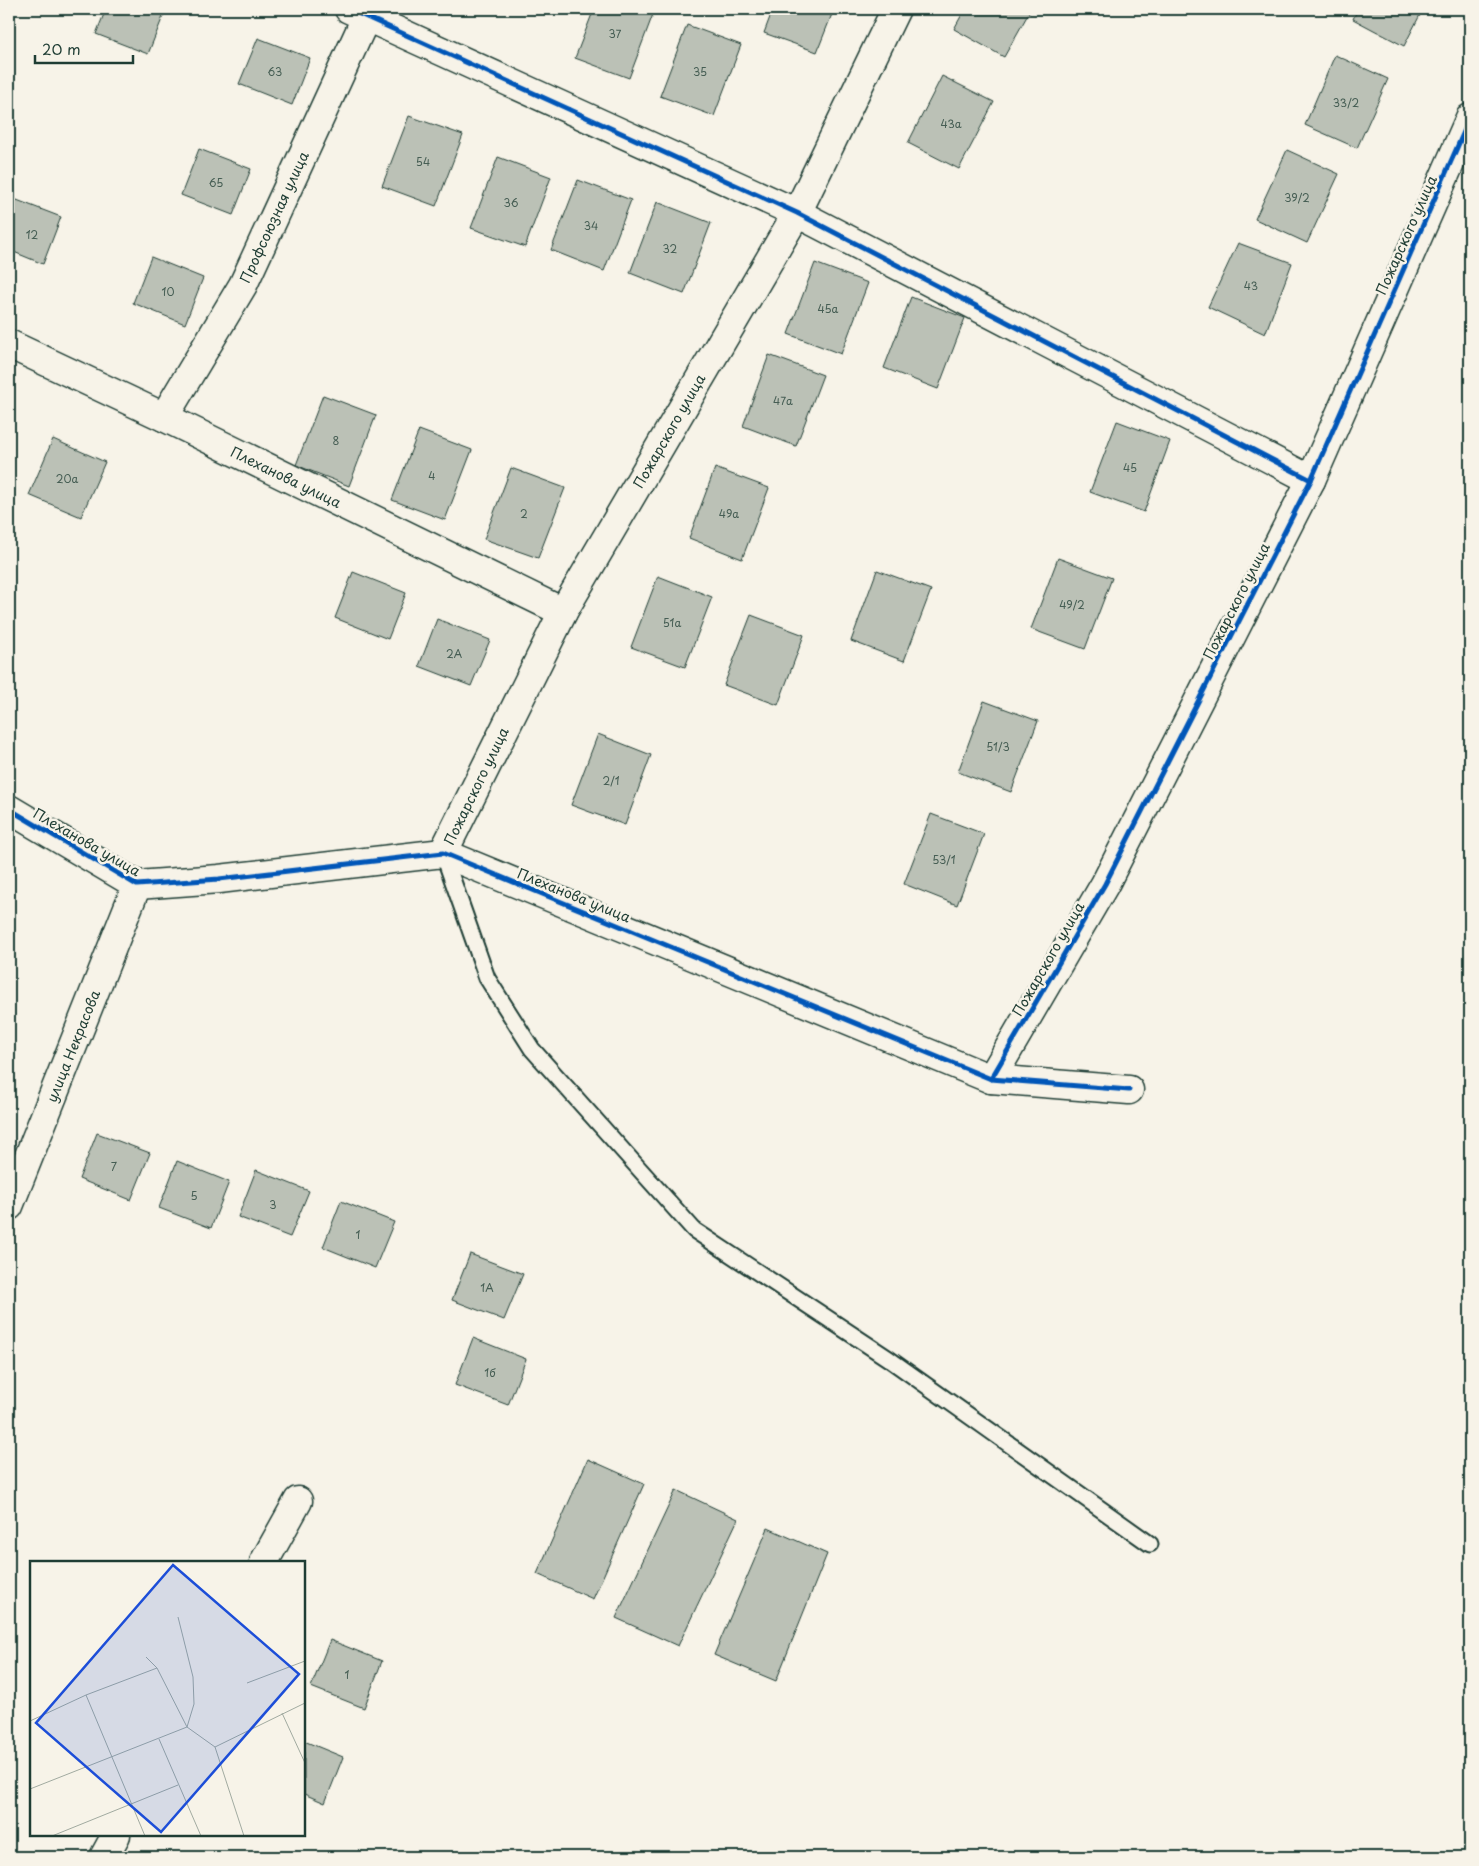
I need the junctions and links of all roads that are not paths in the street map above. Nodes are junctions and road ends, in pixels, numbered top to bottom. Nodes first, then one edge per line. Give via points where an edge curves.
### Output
1 (896, 9) edge
2 (361, 11) edge
3 (1470, 118) edge
4 (797, 213) junction
5 (9, 344) edge
6 (164, 417) junction
7 (1311, 480) junction
8 (563, 612) junction
9 (9, 809) edge
10 (443, 854) junction
11 (137, 885) junction
12 (991, 1080) junction
13 (1129, 1090) dead end
14 (9, 1206) edge
15 (298, 1501) dead end
16 (1150, 1544) dead end
17 (265, 1561) edge
18 (115, 1836) edge
19 (104, 1857) edge

1 - 4 street, Пожарского улица
2 - 4 street
2 - 6 street, Профсоюзная улица via 243,286
3 - 7 street, Пожарского улица
4 - 7 street
4 - 8 street, Пожарского улица
5 - 6 street, Плеханова улица
6 - 8 street, Плеханова улица
7 - 12 street, Пожарского улица via 1105,884
8 - 10 street, Пожарского улица
9 - 11 street, Плеханова улица
10 - 11 street, Плеханова улица
10 - 12 street, Плеханова улица
10 - 16 lane via 486,978 532,1049 694,1230 890,1360
11 - 14 street, улица Некрасова
12 - 13 street, Плеханова улица
15 - 17 street
18 - 19 street

